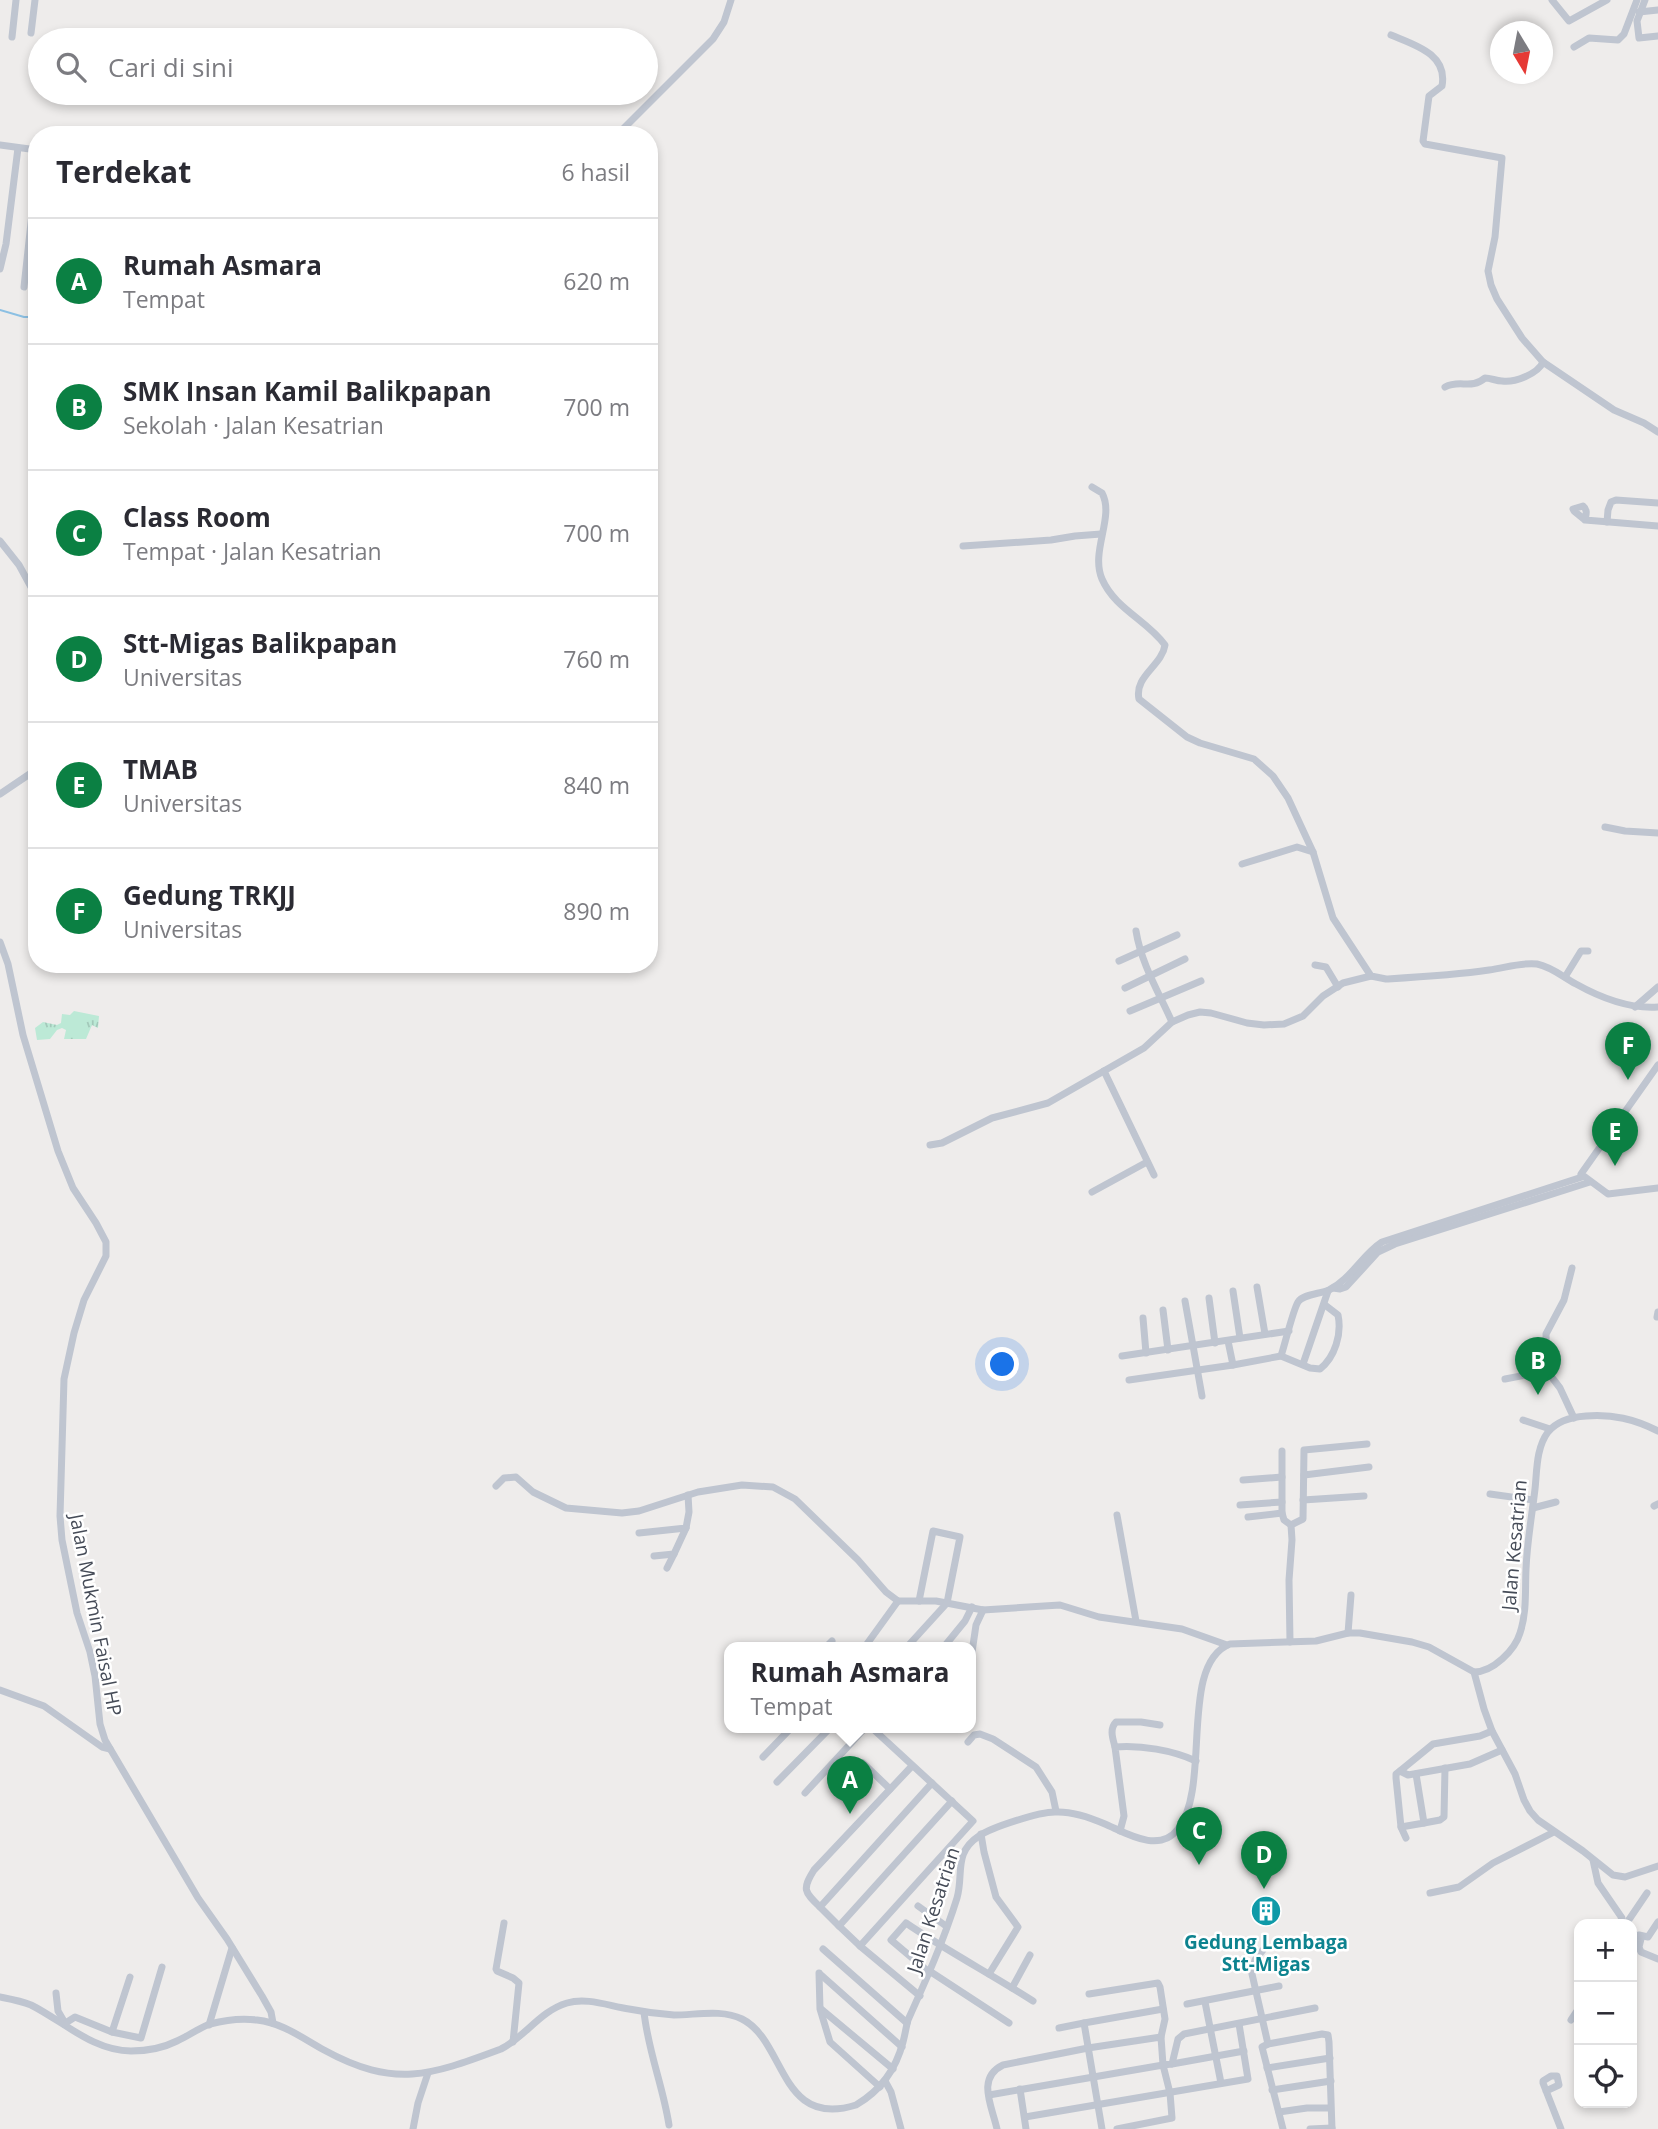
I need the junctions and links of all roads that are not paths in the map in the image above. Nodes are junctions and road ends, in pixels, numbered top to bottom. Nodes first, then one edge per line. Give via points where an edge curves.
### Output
1 (16, 0) edge
2 (35, 0) edge
3 (731, 0) edge
4 (1552, 0) edge
5 (1607, 0) edge
6 (1637, 0) edge
7 (1645, 0) edge
8 (1658, 10) edge
9 (1639, 12) junction
10 (32, 28) edge
11 (1391, 35) dead end
12 (1658, 36) edge
13 (12, 37) dead end
14 (1574, 47) dead end
15 (658, 94) edge
16 (647, 105) edge
17 (626, 126) edge
18 (0, 145) edge
19 (18, 148) junction
20 (28, 149) edge
21 (28, 250) edge
22 (0, 269) edge
23 (24, 287) dead end
24 (1544, 362) junction
25 (1445, 387) dead end
26 (1658, 432) edge
27 (1092, 487) dead end
28 (1658, 503) edge
29 (1585, 520) dead end
30 (1607, 522) junction
31 (1658, 526) edge
32 (1101, 534) junction
33 (0, 541) edge
34 (963, 546) dead end
35 (28, 582) edge
36 (28, 775) edge
37 (0, 794) edge
38 (1605, 827) dead end
39 (1658, 833) edge
40 (1313, 852) junction
41 (1242, 864) dead end
42 (1136, 931) dead end
43 (1177, 935) dead end
44 (0, 942) edge
45 (1588, 951) dead end
46 (1142, 952) junction
47 (1185, 959) dead end
48 (1119, 961) dead end
49 (1315, 965) dead end
50 (1150, 975) junction
51 (1371, 976) junction
52 (1565, 976) junction
53 (1201, 981) dead end
54 (1338, 987) junction
55 (1658, 987) edge
56 (1125, 988) dead end
57 (1161, 997) junction
58 (1635, 1007) junction
59 (1658, 1007) edge
60 (1130, 1011) dead end
61 (1172, 1022) junction
62 (1658, 1065) edge
63 (1104, 1071) junction
64 (930, 1145) dead end
65 (1147, 1162) junction
66 (1154, 1175) dead end
67 (1583, 1177) junction
68 (1590, 1182) junction
69 (1658, 1188) edge
70 (1092, 1192) dead end
71 (1572, 1268) dead end
72 (1257, 1287) dead end
73 (1330, 1289) junction
74 (1233, 1291) dead end
75 (1209, 1298) dead end
76 (1185, 1301) dead end
77 (1325, 1305) junction
78 (1163, 1310) dead end
79 (1143, 1318) dead end
80 (1289, 1331) junction
81 (1265, 1334) junction
82 (1240, 1338) junction
83 (1228, 1341) junction
84 (1215, 1343) junction
85 (1193, 1346) junction
86 (1168, 1350) junction
87 (1146, 1353) junction
88 (1122, 1356) dead end
89 (1282, 1356) junction
90 (1303, 1364) junction
91 (1233, 1365) junction
92 (1197, 1370) junction
93 (1547, 1371) junction
94 (1505, 1379) dead end
95 (1129, 1380) dead end
96 (1202, 1396) dead end
97 (1574, 1418) junction
98 (1523, 1420) dead end
99 (1550, 1429) junction
100 (1658, 1431) edge
101 (1367, 1444) dead end
102 (1282, 1451) dead end
103 (1369, 1468) dead end
104 (1304, 1475) junction
105 (1282, 1477) junction
106 (1243, 1480) dead end
107 (496, 1486) dead end
108 (1490, 1494) dead end
109 (688, 1495) junction
110 (1364, 1496) dead end
111 (1303, 1500) junction
112 (1282, 1502) junction
113 (1556, 1502) dead end
114 (1533, 1504) junction
115 (1240, 1505) dead end
116 (1282, 1513) junction
117 (1117, 1515) dead end
118 (1248, 1517) dead end
119 (1291, 1525) junction
120 (686, 1528) junction
121 (639, 1532) dead end
122 (674, 1554) junction
123 (654, 1556) dead end
124 (667, 1567) dead end
125 (1351, 1595) dead end
126 (898, 1601) junction
127 (919, 1601) junction
128 (947, 1603) junction
129 (972, 1608) junction
130 (983, 1610) junction
131 (1136, 1621) junction
132 (1348, 1633) junction
133 (868, 1642) edge
134 (911, 1642) edge
135 (948, 1642) edge
136 (974, 1642) edge
137 (1290, 1642) junction
138 (1227, 1645) junction
139 (1474, 1672) junction
140 (0, 1690) edge
141 (1160, 1726) dead end
142 (1492, 1731) junction
143 (786, 1733) edge
144 (825, 1733) edge
145 (860, 1733) edge
146 (877, 1733) edge
147 (968, 1742) dead end
148 (1115, 1747) junction
149 (110, 1749) junction
150 (1502, 1750) junction
151 (763, 1757) dead end
152 (1196, 1761) junction
153 (863, 1763) dead end
154 (912, 1766) junction
155 (1445, 1768) junction
156 (1399, 1771) junction
157 (1416, 1774) junction
158 (777, 1782) dead end
159 (932, 1783) junction
160 (890, 1788) junction
161 (805, 1793) dead end
162 (952, 1801) junction
163 (1056, 1811) junction
164 (1424, 1823) junction
165 (1401, 1827) junction
166 (1120, 1831) junction
167 (1554, 1832) junction
168 (981, 1834) junction
169 (1406, 1838) dead end
170 (1593, 1860) junction
171 (1658, 1866) edge
172 (1430, 1893) dead end
173 (1647, 1893) dead end
174 (918, 1906) dead end
175 (820, 1907) junction
176 (1621, 1919) edge
177 (1626, 1919) edge
178 (1658, 1922) edge
179 (504, 1923) dead end
180 (839, 1926) junction
181 (946, 1926) junction
182 (1637, 1934) edge
183 (1637, 1936) edge
184 (860, 1946) junction
185 (940, 1947) junction
186 (232, 1948) junction
187 (823, 1949) dead end
188 (1263, 1950) dead end
189 (1030, 1955) dead end
190 (1658, 1959) edge
191 (162, 1967) dead end
192 (930, 1973) junction
193 (989, 1974) junction
194 (130, 1977) dead end
195 (1279, 1986) dead end
196 (1012, 1988) junction
197 (1256, 1992) junction
198 (56, 1993) dead end
199 (1089, 1994) dead end
200 (920, 1996) junction
201 (0, 1997) edge
202 (1033, 2001) dead end
203 (1205, 2002) junction
204 (1187, 2004) dead end
205 (1315, 2008) dead end
206 (820, 2009) junction
207 (1163, 2009) junction
208 (644, 2012) junction
209 (1574, 2016) edge
210 (1262, 2018) junction
211 (1571, 2020) dead end
212 (907, 2022) junction
213 (1009, 2022) dead end
214 (65, 2023) junction
215 (273, 2023) junction
216 (1084, 2023) junction
217 (1239, 2024) junction
218 (209, 2025) junction
219 (1059, 2028) dead end
220 (1211, 2029) junction
221 (112, 2032) junction
222 (1161, 2037) junction
223 (513, 2042) junction
224 (1268, 2044) junction
225 (902, 2047) junction
226 (1088, 2048) junction
227 (1244, 2051) junction
228 (1215, 2057) junction
229 (1329, 2058) junction
230 (1167, 2065) junction
231 (1267, 2068) junction
232 (893, 2069) junction
233 (428, 2073) junction
234 (1093, 2076) junction
235 (1331, 2081) junction
236 (1221, 2083) junction
237 (882, 2084) junction
238 (1020, 2090) junction
239 (1272, 2090) junction
240 (1546, 2091) dead end
241 (1170, 2093) junction
242 (989, 2095) junction
243 (1099, 2105) junction
244 (1330, 2108) junction
245 (1279, 2112) junction
246 (1025, 2117) junction
247 (668, 2125) dead end
248 (1332, 2128) edge
249 (413, 2129) edge
250 (901, 2129) edge
251 (997, 2129) edge
252 (1026, 2129) edge
253 (1102, 2129) edge
254 (1117, 2129) edge
255 (1283, 2129) edge
256 (1312, 2129) edge
257 (1561, 2129) edge

1 - 13 street
2 - 10 street
3 - 15 street via 713,39
4 - 5 street via 1569,21
6 - 14 street via 1618,40 1589,38
7 - 9 street
8 - 9 street
9 - 12 street via 1639,37
11 - 24 street via 1434,55 1441,71 1442,86 1429,96 1425,144 1502,158 1489,279 1507,316
16 - 17 street
18 - 19 street
19 - 20 street
19 - 22 street
21 - 23 street
24 - 25 street via 1536,371 1509,381 1485,378 1476,384
24 - 26 street via 1614,410
27 - 32 street via 1105,498
28 - 30 street via 1616,500 1611,502
29 - 30 street
30 - 31 street
32 - 34 street
32 - 40 street via 1099,569 1110,594 1165,645 1139,685 1139,699 1186,737 1244,755 1264,767 1288,798
33 - 35 street
36 - 37 street
38 - 39 street
40 - 41 street via 1297,847
40 - 51 street via 1333,918
42 - 46 street
43 - 46 street
44 - 149 street, Jalan Mukmin Faisal HP via 58,1151 73,1188 106,1242 106,1256 81,1309 64,1379 60,1516 76,1613 90,1652 101,1729
45 - 52 street via 1581,951
46 - 48 street
46 - 50 street
47 - 50 street
49 - 54 street via 1326,967
50 - 56 street
50 - 57 street
51 - 52 street via 1405,978 1530,964
51 - 54 street
52 - 58 street via 1585,989
53 - 57 street
54 - 61 street via 1303,1016 1284,1024 1256,1024 1200,1012
55 - 58 street
57 - 60 street
57 - 61 street
58 - 59 street
61 - 63 street via 1144,1048
62 - 67 street via 1583,1170
63 - 64 street via 1048,1103 992,1118
63 - 65 street
65 - 66 street
65 - 70 street
67 - 68 street
67 - 73 street via 1382,1242
68 - 69 street via 1613,1195
68 - 73 street via 1395,1244 1378,1252 1346,1287
71 - 93 street via 1564,1300 1546,1334
72 - 81 street
73 - 77 street
73 - 80 street via 1301,1299
74 - 82 street
75 - 84 street
76 - 85 street
77 - 90 street
77 - 90 street via 1338,1315 1334,1350 1320,1369
78 - 86 street
79 - 87 street
80 - 81 street
80 - 89 street
81 - 82 street
82 - 83 street
83 - 84 street
83 - 91 street
84 - 85 street
85 - 86 street
85 - 92 street
86 - 87 street
87 - 88 street
89 - 90 street
89 - 91 street
91 - 92 street
92 - 95 street
92 - 96 street
93 - 94 street
93 - 97 street
97 - 99 street
97 - 100 street via 1623,1417
98 - 99 street
99 - 114 street, Jalan Kesatrian via 1539,1453
101 - 104 street via 1304,1450
102 - 105 street
103 - 104 street
104 - 111 street
105 - 106 street
105 - 112 street
107 - 109 street via 504,1478 516,1477 533,1492 566,1508 622,1513
108 - 114 street
109 - 120 street
109 - 126 street via 753,1485 779,1489
110 - 111 street
111 - 119 street via 1303,1519
112 - 115 street
112 - 116 street
113 - 114 street
114 - 139 street, Jalan Kesatrian via 1521,1631 1502,1658
116 - 118 street
116 - 119 street
117 - 131 street
119 - 137 street
120 - 121 street
120 - 122 street
122 - 123 street
122 - 124 street
125 - 132 street
126 - 127 street
126 - 133 street
127 - 128 street
127 - 128 street via 933,1531 960,1536
128 - 129 street
128 - 134 street
129 - 130 street
129 - 135 street
130 - 131 street via 1053,1604
130 - 136 street
131 - 138 street via 1182,1629
132 - 137 street
132 - 139 street via 1423,1645
137 - 138 street
138 - 152 street, Jalan Kesatrian via 1211,1659 1204,1682
139 - 142 street
140 - 149 street via 44,1706
141 - 148 street via 1116,1722 1112,1730
142 - 150 street
142 - 156 street via 1433,1744
143 - 151 street
144 - 158 street
145 - 161 street
146 - 154 street
147 - 163 street via 974,1735 986,1736 1036,1767 1052,1793
148 - 152 street via 1152,1749
148 - 166 street via 1124,1816
149 - 186 street, Jalan Mukmin Faisal HP
150 - 155 street via 1470,1764
150 - 167 street via 1530,1811
152 - 166 street, Jalan Kesatrian via 1188,1811 1175,1833 1154,1841
153 - 160 street
154 - 159 street
154 - 160 street
155 - 157 street
155 - 164 street via 1444,1817
156 - 157 street
156 - 165 street
157 - 164 street
159 - 162 street
159 - 175 street
160 - 175 street via 808,1879 807,1893
162 - 180 street
162 - 184 street via 973,1821
163 - 166 street, Jalan Kesatrian
163 - 168 street, Jalan Kesatrian
164 - 165 street
165 - 169 street
167 - 170 street
167 - 172 street via 1493,1863 1459,1887
168 - 181 street, Jalan Kesatrian via 962,1856 958,1892
168 - 193 street via 996,1897 1018,1927
170 - 171 street via 1622,1878
170 - 176 street via 1598,1882
173 - 177 street
174 - 181 street
175 - 180 street
178 - 182 street via 1648,1937
179 - 223 street via 496,1969 519,1983
180 - 184 street
181 - 185 street, Jalan Kesatrian
183 - 190 street via 1641,1952
184 - 200 street
185 - 192 street, Jalan Kesatrian
185 - 192 street via 906,1923 891,1940
185 - 193 street
186 - 215 street, Jalan Mukmin Faisal HP via 271,2012
186 - 218 street
187 - 212 street
188 - 197 street via 1252,1970
189 - 196 street
191 - 221 street via 141,2038
192 - 200 street, Jalan Kesatrian
192 - 213 street
193 - 196 street
194 - 221 street
195 - 197 street
196 - 202 street
197 - 203 street
197 - 210 street
198 - 214 street
199 - 207 street via 1157,1983
200 - 212 street, Jalan Kesatrian
201 - 214 street, Jalan Kesatrian
203 - 204 street
203 - 220 street
205 - 210 street
206 - 225 street via 819,1973
206 - 232 street
206 - 237 street via 830,2042
207 - 216 street
207 - 222 street
208 - 223 street, Jalan Kesatrian via 588,2001 567,2003
208 - 237 street, Jalan Kesatrian via 725,2014 747,2022 762,2038 791,2094 812,2113 843,2112
208 - 247 street
209 - 211 street
210 - 217 street
210 - 224 street
212 - 225 street, Jalan Kesatrian
214 - 218 street, Jalan Kesatrian via 91,2041 126,2051 162,2047
214 - 221 street via 75,2017
215 - 218 street, Jalan Kesatrian via 242,2018
215 - 233 street, Jalan Kesatrian via 372,2071
216 - 219 street
216 - 226 street
217 - 220 street
217 - 227 street
220 - 228 street
220 - 230 street via 1180,2036
222 - 226 street
222 - 230 street
223 - 233 street, Jalan Kesatrian
224 - 229 street via 1325,2034
224 - 231 street via 1262,2047
225 - 232 street, Jalan Kesatrian
226 - 234 street
226 - 242 street via 995,2069 988,2077
227 - 228 street
227 - 236 street via 1249,2078
228 - 230 street
228 - 236 street
229 - 231 street
229 - 235 street
230 - 234 street
230 - 241 street
231 - 239 street
232 - 237 street, Jalan Kesatrian
233 - 249 street
234 - 238 street
234 - 243 street
235 - 239 street
235 - 244 street
236 - 241 street
237 - 250 street via 891,2092
238 - 242 street
238 - 246 street
239 - 245 street
240 - 257 street
241 - 243 street
241 - 254 street via 1171,2119
242 - 251 street
243 - 246 street
243 - 253 street
244 - 245 street
244 - 248 street
245 - 255 street
246 - 252 street
248 - 256 street

